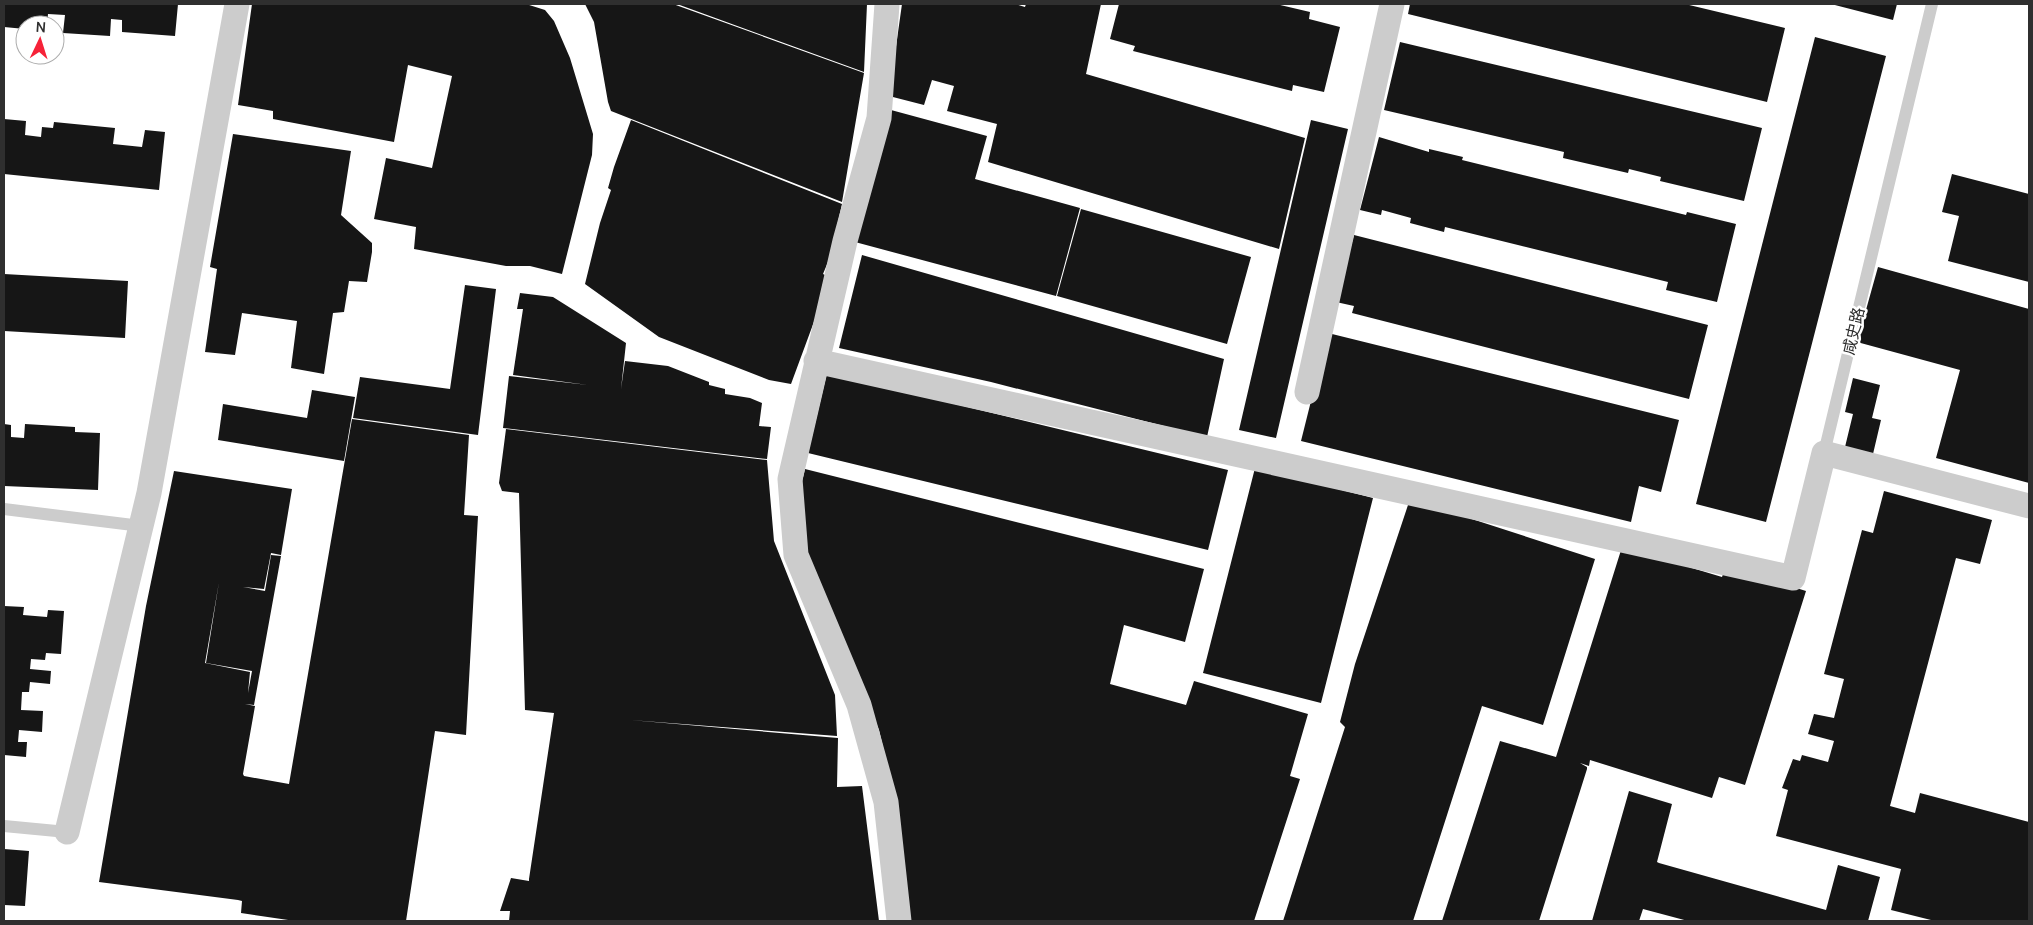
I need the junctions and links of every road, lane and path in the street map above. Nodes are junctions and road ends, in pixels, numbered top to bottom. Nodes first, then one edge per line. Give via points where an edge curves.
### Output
1 (237, 4) edge
2 (887, 4) edge
3 (1392, 4) edge
4 (1932, 4) edge
5 (816, 361) junction
6 (1307, 392) dead end
7 (1824, 453) junction
8 (2029, 506) edge
9 (4, 509) edge
10 (141, 526) junction
11 (4, 826) edge
12 (67, 832) joint
13 (899, 921) edge

1 - 10 street
2 - 5 street via 878,118
3 - 6 street
4 - 7 lane, 咸史路
5 - 7 street via 1793,578
5 - 13 street via 790,479 796,555 858,705 886,802
7 - 8 street
9 - 10 lane
10 - 12 street
11 - 12 lane

